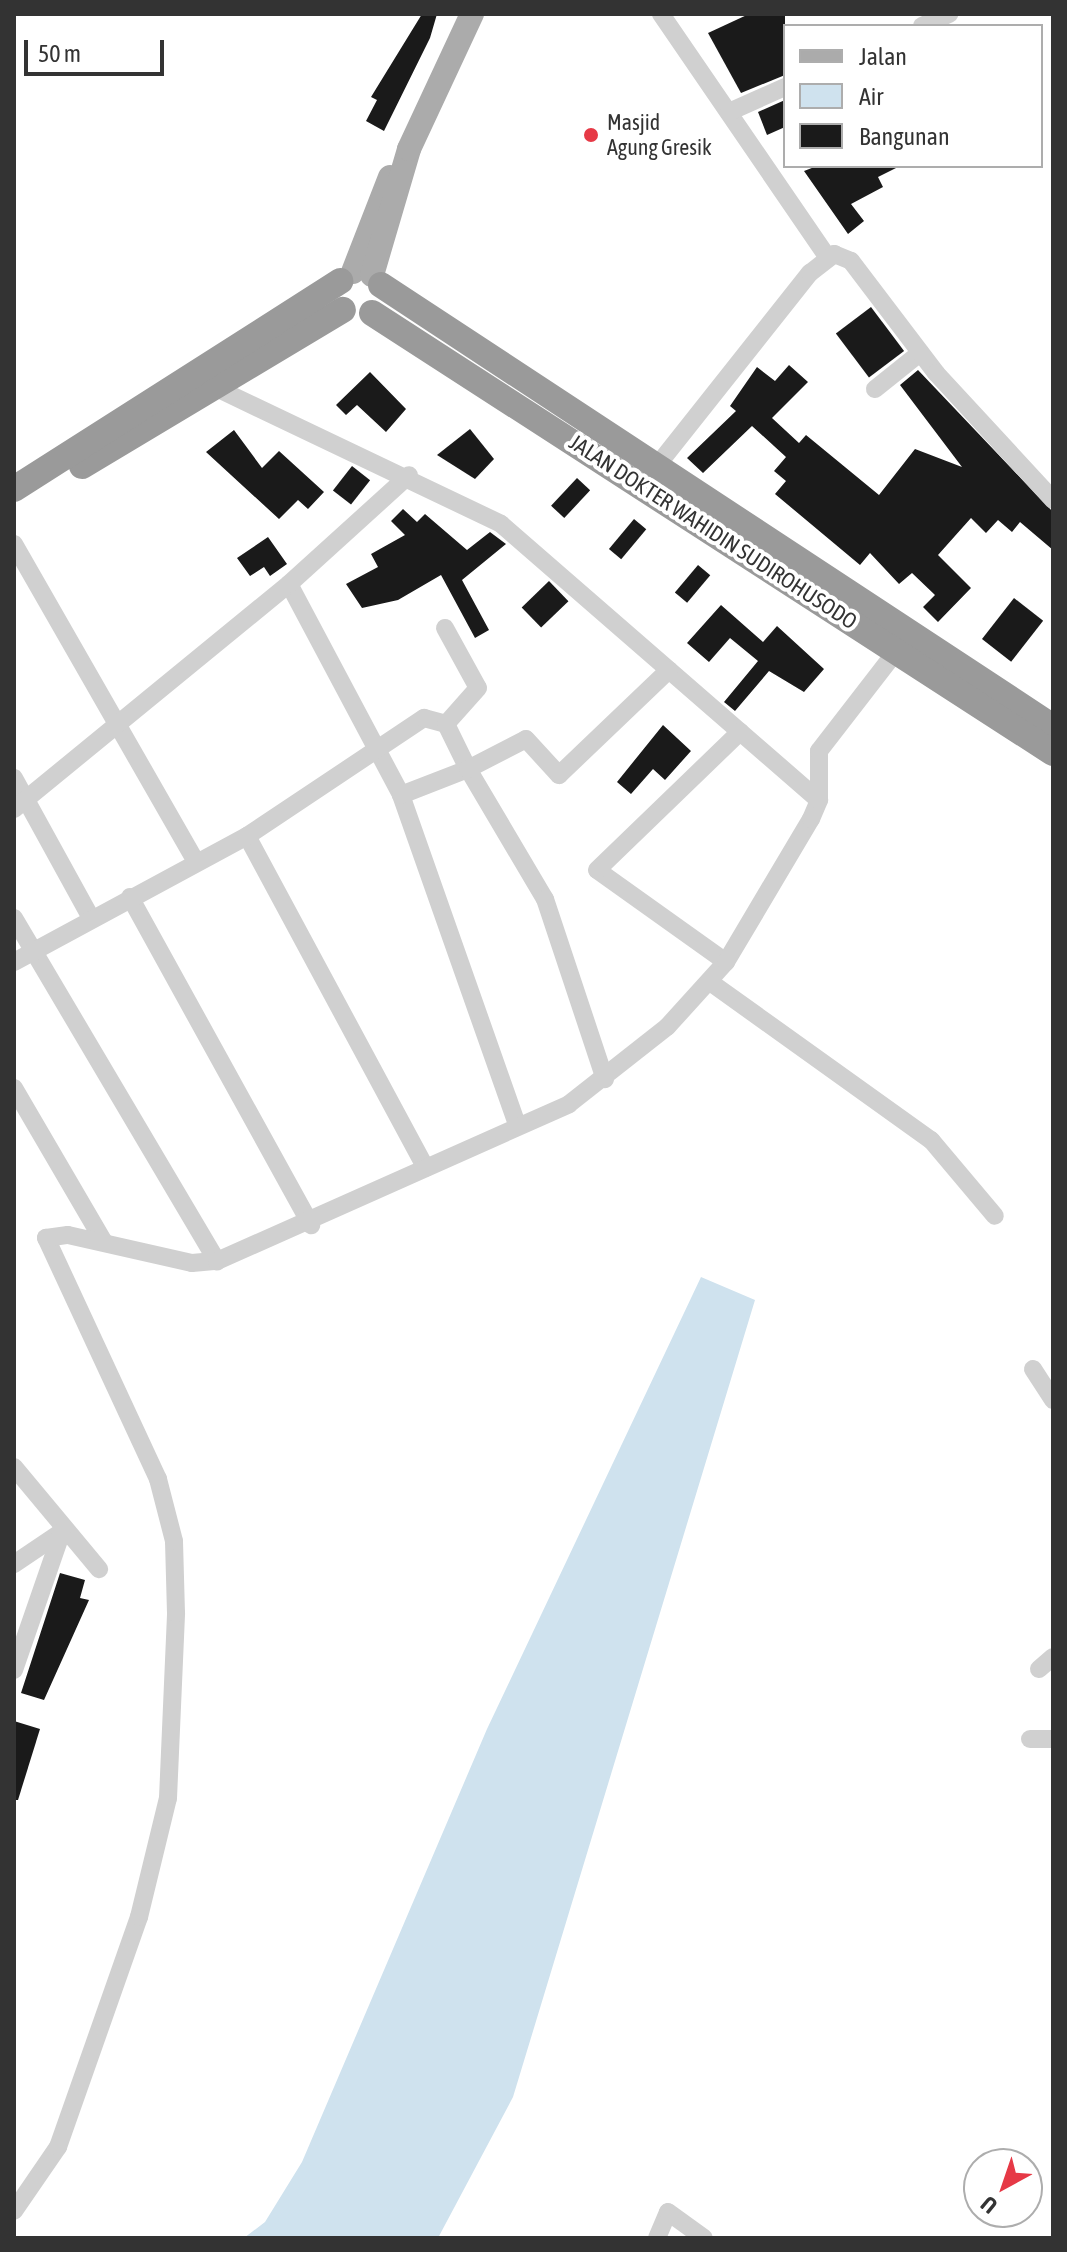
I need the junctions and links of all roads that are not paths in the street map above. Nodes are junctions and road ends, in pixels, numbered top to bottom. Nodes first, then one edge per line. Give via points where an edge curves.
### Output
1 (472, 14) edge
2 (661, 14) edge
3 (949, 14) edge
4 (926, 24) edge
5 (783, 88) edge
6 (729, 112) junction
7 (826, 255) junction
8 (361, 278) junction
9 (343, 310) junction
10 (372, 313) junction
11 (920, 353) junction
12 (210, 385) junction
13 (875, 389) dead end
14 (656, 467) junction
15 (409, 475) junction
16 (14, 489) edge
17 (1053, 500) edge
18 (14, 508) edge
19 (14, 544) edge
20 (289, 584) junction
21 (445, 628) dead end
22 (897, 650) junction
23 (669, 670) junction
24 (122, 723) junction
25 (446, 724) junction
26 (1053, 727) edge
27 (740, 732) junction
28 (378, 749) junction
29 (1053, 753) edge
30 (468, 769) junction
31 (14, 778) edge
32 (401, 795) junction
33 (819, 800) junction
34 (20, 805) edge
35 (247, 836) junction
36 (196, 862) junction
37 (130, 897) junction
38 (90, 916) junction
39 (14, 918) edge
40 (33, 951) junction
41 (14, 962) edge
42 (726, 962) junction
43 (710, 982) junction
44 (605, 1079) junction
45 (14, 1088) edge
46 (517, 1125) junction
47 (426, 1168) junction
48 (995, 1216) dead end
49 (311, 1225) junction
50 (104, 1242) junction
51 (217, 1261) junction
52 (1033, 1369) dead end
53 (1053, 1400) edge
54 (14, 1467) edge
55 (65, 1529) junction
56 (14, 1564) edge
57 (99, 1569) dead end
58 (14, 1670) edge
59 (1030, 1739) dead end
60 (1053, 1739) edge
61 (14, 2211) edge
62 (657, 2238) edge
63 (704, 2238) edge

1 - 8 main road via 409,149 377,196
2 - 6 street
3 - 4 street
5 - 6 street
6 - 7 street
7 - 11 street via 851,261
7 - 14 street
8 - 9 highway
8 - 10 highway
8 - 14 highway, JALAN DOKTER WAHIDIN SUDIROHUSODO
8 - 16 highway
9 - 10 highway
9 - 12 highway
10 - 22 highway, JALAN DOKTER WAHIDIN SUDIROHUSODO
11 - 13 street
11 - 17 street
12 - 15 street
12 - 18 highway
14 - 26 highway, JALAN DOKTER WAHIDIN SUDIROHUSODO
15 - 20 street
15 - 23 street via 532,547
19 - 24 street
20 - 24 street
20 - 28 street
21 - 25 street via 478,688
22 - 29 highway, JALAN DOKTER WAHIDIN SUDIROHUSODO
22 - 33 street via 819,751
23 - 27 street
23 - 30 street via 559,775 526,739
24 - 34 street
24 - 36 street
25 - 28 street via 424,718
25 - 30 street
27 - 33 street
27 - 42 street via 597,870
28 - 32 street
28 - 35 street
30 - 32 street
30 - 44 street via 545,899
31 - 34 street
32 - 46 street
33 - 42 street
34 - 38 street
35 - 36 street
35 - 47 street
36 - 37 street
37 - 38 street
37 - 49 street
38 - 40 street
39 - 40 street
40 - 41 street
40 - 51 street
42 - 43 street
43 - 44 street
43 - 48 street via 931,1140
44 - 46 street via 569,1104
45 - 50 street
46 - 47 street
47 - 49 street
49 - 51 street
50 - 51 street via 192,1263
50 - 61 street via 46,1238 126,1402 174,1541 168,1798 139,1917 75,2107 58,2147
52 - 53 street
54 - 55 street
55 - 56 street
55 - 57 street
55 - 58 street
59 - 60 street
62 - 63 street via 668,2212

